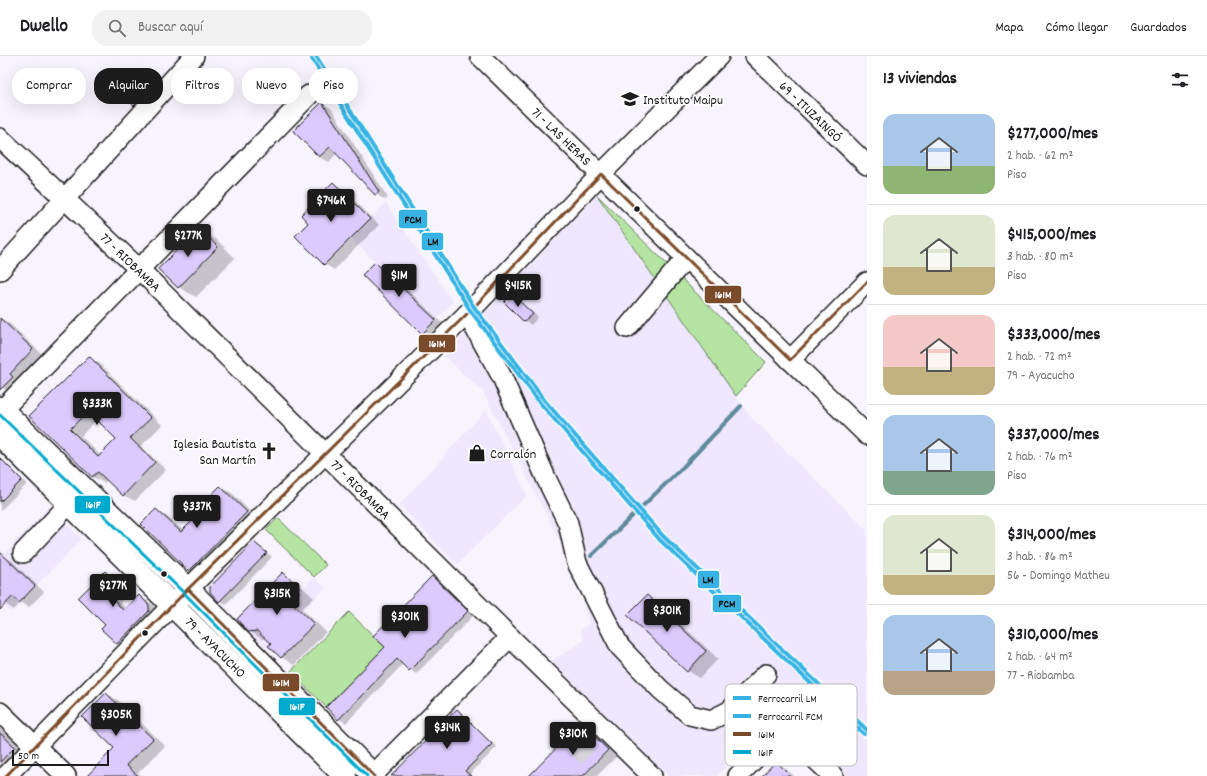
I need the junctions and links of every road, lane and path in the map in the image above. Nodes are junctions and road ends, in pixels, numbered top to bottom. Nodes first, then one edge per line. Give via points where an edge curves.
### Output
1 (194, 56) edge
2 (480, 56) edge
3 (719, 56) edge
4 (755, 56) edge
5 (309, 95) dead end
6 (0, 138) edge
7 (867, 165) edge
8 (601, 174) junction
9 (66, 198) junction
10 (686, 258) junction
11 (0, 270) edge
12 (140, 270) junction
13 (867, 282) edge
14 (466, 314) junction
15 (627, 328) dead end
16 (790, 360) junction
17 (1, 410) edge
18 (0, 435) edge
19 (867, 435) edge
20 (325, 453) junction
21 (70, 504) junction
22 (22, 553) dead end
23 (181, 597) junction
24 (510, 637) junction
25 (766, 674) dead end
26 (756, 684) edge
27 (0, 712) edge
28 (725, 713) edge
29 (35, 746) junction
30 (748, 766) edge
31 (823, 766) edge
32 (6, 776) edge
33 (66, 776) edge
34 (345, 776) edge
35 (373, 776) edge
36 (652, 776) edge
37 (738, 776) edge
38 (833, 776) edge

1 - 9 street
2 - 8 street, 71 - LAS HERAS
3 - 8 street
4 - 7 street, 69 - ITUZAINGÓ
5 - 12 street
6 - 9 street, 77 - RIOBAMBA
8 - 10 street, 71 - LAS HERAS
8 - 14 street
9 - 11 street
9 - 12 street, 77 - RIOBAMBA
10 - 15 street
10 - 16 street, 71 - LAS HERAS
12 - 17 street
12 - 20 street, 77 - RIOBAMBA
13 - 16 street
14 - 20 street
14 - 28 street via 502,377 568,523 577,563 620,647 660,689 690,715 711,720
16 - 19 street, 71 - LAS HERAS
17 - 23 main road, 79 - AYACUCHO
18 - 21 main road, 79 - AYACUCHO
20 - 23 street
20 - 24 street, 77 - RIOBAMBA
21 - 22 street
21 - 23 main road, 79 - AYACUCHO
23 - 29 street
23 - 34 main road, 79 - AYACUCHO
23 - 35 main road, 79 - AYACUCHO
24 - 35 street
24 - 36 street, 77 - RIOBAMBA via 599,732
25 - 26 street
27 - 29 street
29 - 32 street
29 - 33 street
30 - 37 street
31 - 38 street

